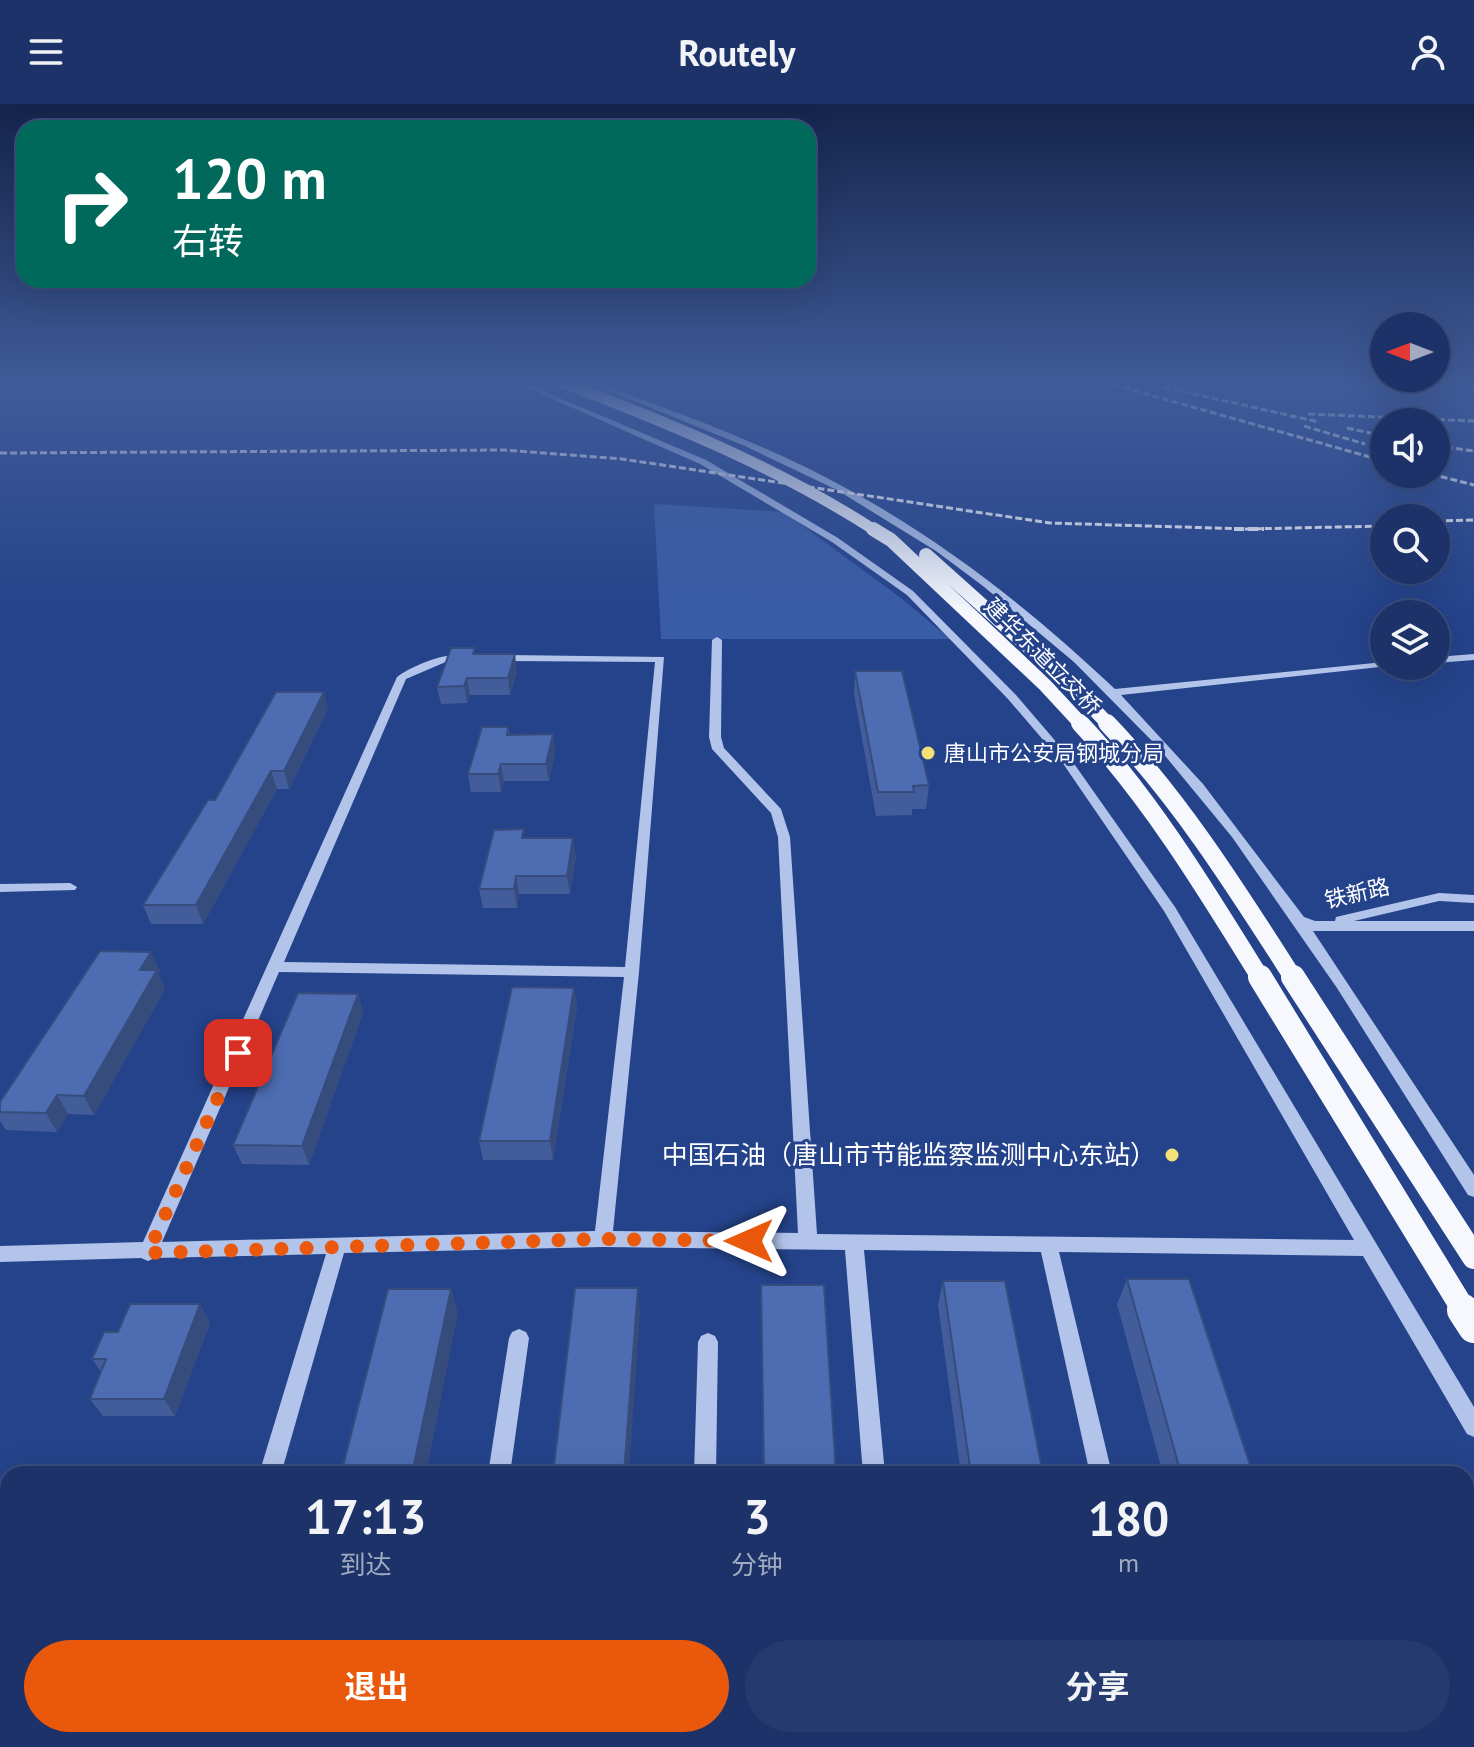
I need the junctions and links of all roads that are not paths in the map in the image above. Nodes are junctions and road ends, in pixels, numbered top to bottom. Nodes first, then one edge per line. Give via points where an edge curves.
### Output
1 (694, 459) edge
2 (743, 459) edge
3 (764, 459) edge
4 (780, 459) edge
5 (717, 640) dead end
6 (1474, 657) edge
7 (1450, 659) edge
8 (1370, 666) edge
9 (1112, 693) junction
10 (70, 887) dead end
11 (0, 888) edge
12 (1474, 899) edge
13 (1296, 918) junction
14 (1313, 926) junction
15 (1474, 926) edge
16 (276, 967) junction
17 (632, 972) junction
18 (1474, 1190) edge
19 (603, 1239) junction
20 (808, 1242) junction
21 (854, 1242) junction
22 (1048, 1244) junction
23 (337, 1247) junction
24 (1369, 1248) junction
25 (148, 1253) junction
26 (0, 1254) edge
27 (1474, 1257) edge
28 (1474, 1327) edge
29 (519, 1338) dead end
30 (708, 1342) dead end
31 (1474, 1427) edge
32 (272, 1466) edge
33 (500, 1466) edge
34 (705, 1466) edge
35 (873, 1466) edge
36 (1099, 1466) edge

1 - 24 street via 763,494 910,593 1066,760 1170,910
2 - 28 main road, 建华东道立交桥, bridge via 830,501 891,540 1045,685 1111,756 1201,881
3 - 27 main road, 建华东道立交桥, bridge via 908,539 1068,682 1135,752 1228,876
4 - 9 street via 923,539 994,589
5 - 20 street via 718,749 777,812 784,837
6 - 7 street
8 - 9 street
9 - 13 street via 1197,785
10 - 11 street
12 - 14 street, 铁新路 via 1439,897
13 - 14 street
13 - 18 street
14 - 15 street, 铁新路
16 - 17 street
16 - 17 street via 402,677 446,658 660,659
16 - 25 street
17 - 19 street
19 - 20 street
19 - 23 street
20 - 21 street
21 - 22 street
21 - 35 street
22 - 24 street
22 - 36 street
23 - 25 street
23 - 32 street
24 - 31 street
25 - 26 street
29 - 33 street
30 - 34 street

